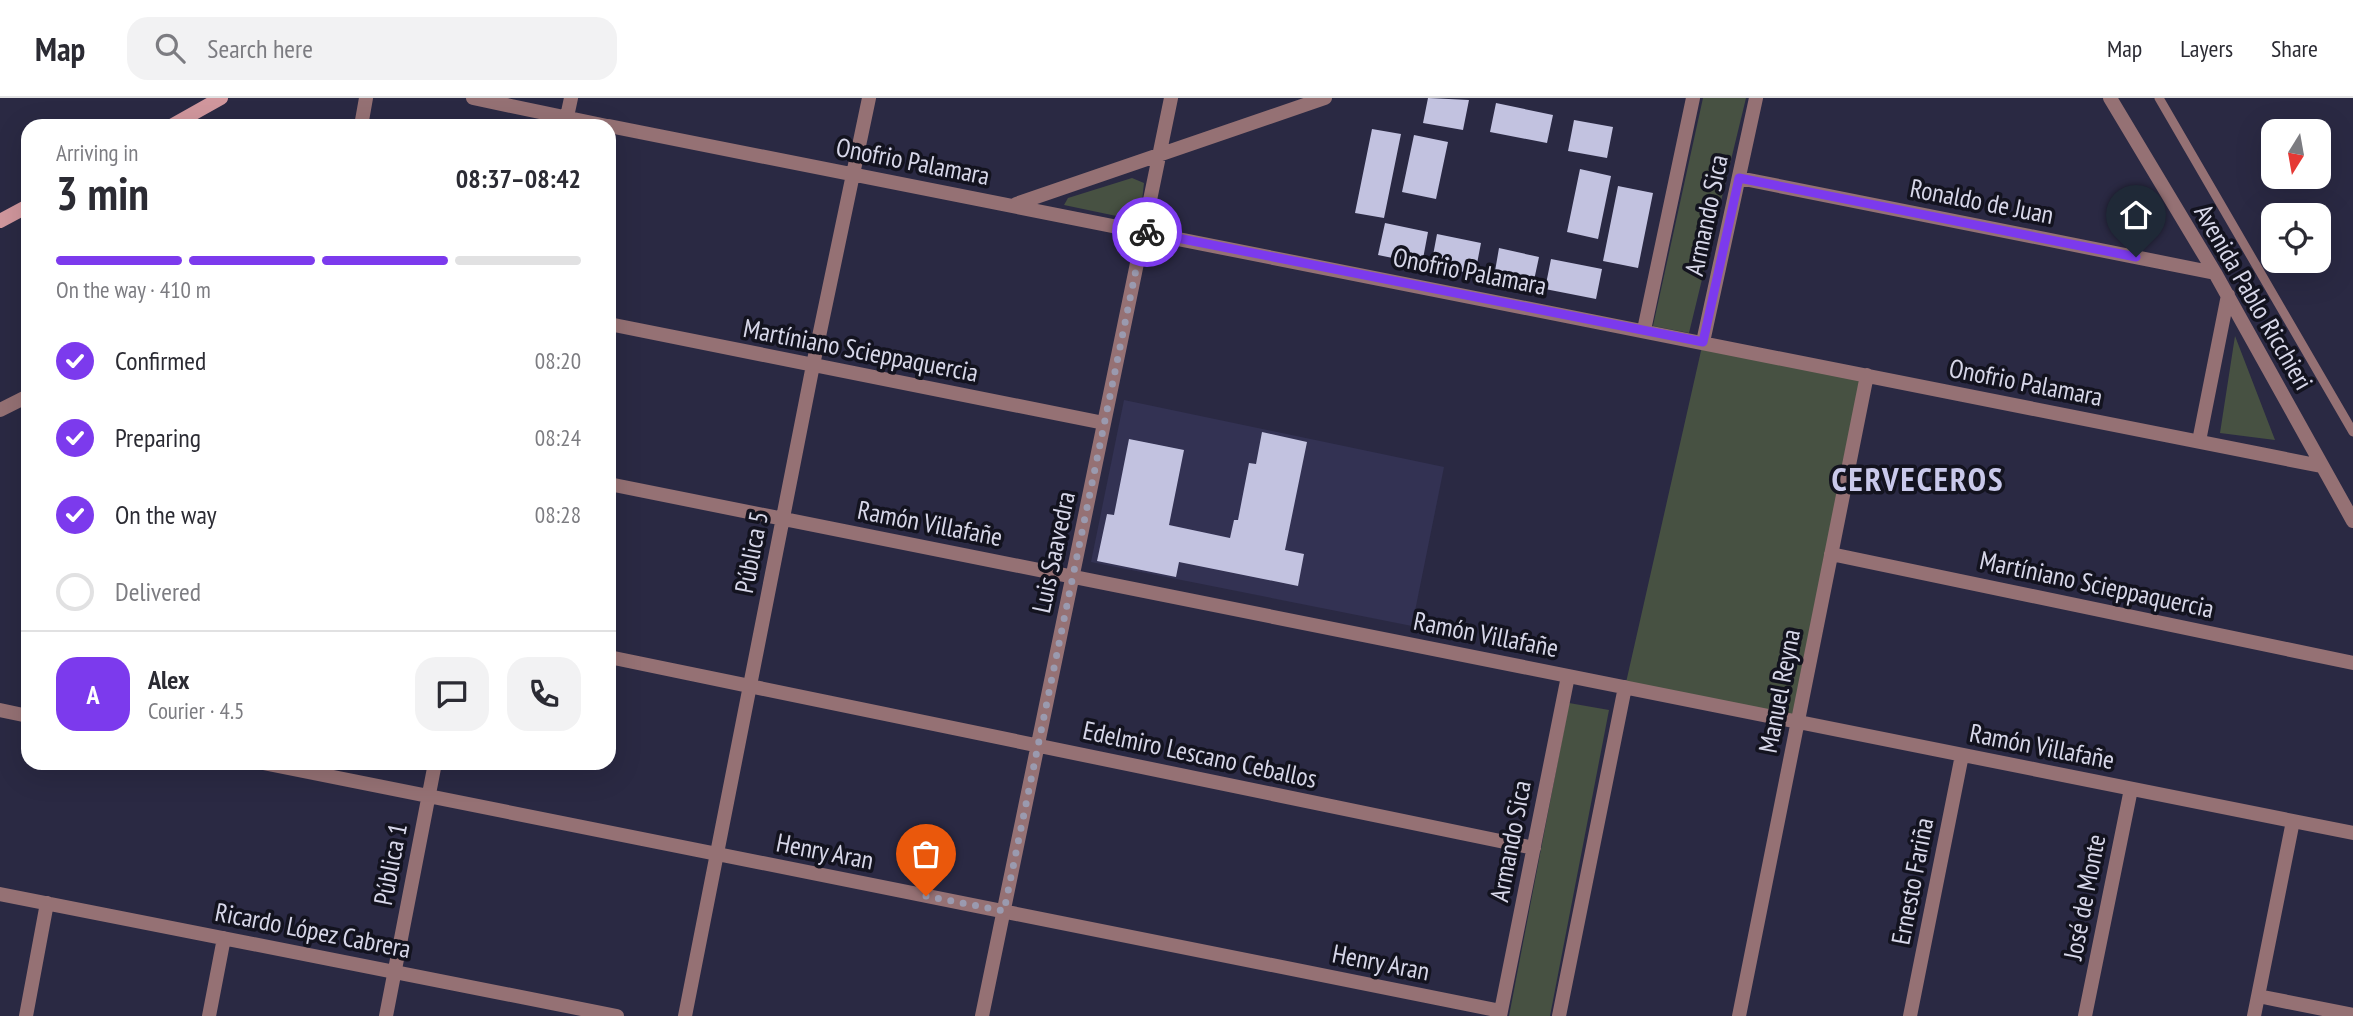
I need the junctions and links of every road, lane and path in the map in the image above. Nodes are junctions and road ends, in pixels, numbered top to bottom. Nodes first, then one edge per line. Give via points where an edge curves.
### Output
1 (221, 98) edge
2 (366, 98) edge
3 (473, 98) edge
4 (571, 98) edge
5 (869, 98) edge
6 (1171, 98) edge
7 (1325, 98) edge
8 (1693, 98) edge
9 (1756, 98) edge
10 (2110, 98) edge
11 (2159, 98) edge
12 (184, 119) edge
13 (362, 119) edge
14 (554, 119) edge
15 (567, 119) edge
16 (616, 128) edge
17 (1159, 155) junction
18 (853, 175) junction
19 (1739, 178) junction
20 (1014, 205) junction
21 (21, 210) edge
22 (0, 222) edge
23 (1144, 231) junction
24 (2215, 273) junction
25 (2228, 295) junction
26 (616, 325) edge
27 (1644, 330) junction
28 (1703, 342) junction
29 (813, 365) junction
30 (1867, 375) junction
31 (21, 400) edge
32 (0, 410) edge
33 (1104, 423) junction
34 (2353, 432) edge
35 (2199, 441) junction
36 (2321, 466) junction
37 (616, 485) edge
38 (783, 519) junction
39 (2353, 521) edge
40 (1831, 554) junction
41 (1073, 576) junction
42 (616, 658) edge
43 (2353, 663) edge
44 (1568, 676) junction
45 (750, 686) junction
46 (1625, 687) junction
47 (0, 710) edge
48 (21, 714) edge
49 (1798, 722) junction
50 (1038, 746) junction
51 (1962, 755) junction
52 (298, 770) edge
53 (434, 770) edge
54 (2131, 789) junction
55 (428, 796) junction
56 (2293, 821) junction
57 (2353, 833) edge
58 (1534, 848) junction
59 (717, 854) junction
60 (0, 894) edge
61 (47, 903) junction
62 (1004, 911) junction
63 (224, 938) junction
64 (395, 971) junction
65 (2258, 996) junction
66 (1500, 1014) edge
67 (2353, 1015) edge
68 (26, 1016) edge
69 (209, 1016) edge
70 (386, 1016) edge
71 (617, 1016) edge
72 (685, 1016) edge
73 (982, 1016) edge
74 (1559, 1016) edge
75 (1739, 1016) edge
76 (1910, 1016) edge
77 (2085, 1016) edge
78 (2254, 1016) edge

1 - 12 street
2 - 13 street
3 - 14 street, Onofrio Palamara
4 - 15 street
5 - 18 street, Pública 5
6 - 17 street, Luis Saavedra
7 - 17 street
8 - 27 street, Armando Sica
9 - 19 street, Armando Sica
10 - 24 street, Avenida Pablo Ricchieri
11 - 34 lane
16 - 18 street, Onofrio Palamara
17 - 20 street
17 - 23 street, Luis Saavedra
18 - 20 street, Onofrio Palamara
18 - 29 street, Pública 5
19 - 24 street, Ronaldo de Juan
19 - 28 street, Armando Sica
20 - 23 street, Onofrio Palamara
21 - 22 street
23 - 27 street, Onofrio Palamara
23 - 33 street, Luis Saavedra
24 - 25 street, Avenida Pablo Ricchieri
25 - 35 street
25 - 36 street, Avenida Pablo Ricchieri
26 - 29 street, Martíniano Scieppaquercia
27 - 28 street, Onofrio Palamara
28 - 30 street, Onofrio Palamara
29 - 33 street, Martíniano Scieppaquercia
29 - 38 street, Pública 5
30 - 35 street, Onofrio Palamara
30 - 40 street, Manuel Reyna
31 - 32 street
33 - 41 street, Luis Saavedra
35 - 36 street, Onofrio Palamara
36 - 39 street, Avenida Pablo Ricchieri
37 - 38 street, Ramón Villafañe
38 - 41 street, Ramón Villafañe
38 - 45 street, Pública 5
40 - 43 street, Martíniano Scieppaquercia
40 - 49 street, Manuel Reyna
41 - 44 street, Ramón Villafañe
41 - 50 street, Luis Saavedra
42 - 45 street, Edelmiro Lescano Ceballos
44 - 46 street, Ramón Villafañe
44 - 58 street, Armando Sica
45 - 50 street, Edelmiro Lescano Ceballos
45 - 59 street, Pública 5
46 - 49 street, Ramón Villafañe
46 - 74 street
47 - 48 street
49 - 51 street, Ramón Villafañe
49 - 75 street, Manuel Reyna
50 - 58 street, Edelmiro Lescano Ceballos
50 - 62 street, Luis Saavedra
51 - 54 street, Ramón Villafañe
51 - 76 street, Ernesto Fariña
52 - 55 street, Henry Aran
53 - 55 street, Pública 1
54 - 56 street, Ramón Villafañe
54 - 77 street, José de Monte
55 - 59 street, Henry Aran
55 - 64 street, Pública 1
56 - 57 street, Ramón Villafañe
56 - 65 street
58 - 66 street, Armando Sica
59 - 62 street, Henry Aran
59 - 72 street, Pública 5
60 - 61 street, Ricardo López Cabrera
61 - 63 street, Ricardo López Cabrera
61 - 68 street
62 - 66 street, Henry Aran
62 - 73 street, Luis Saavedra
63 - 64 street, Ricardo López Cabrera
63 - 69 street
64 - 70 street, Pública 1
64 - 71 street, Ricardo López Cabrera
65 - 67 street
65 - 78 street

